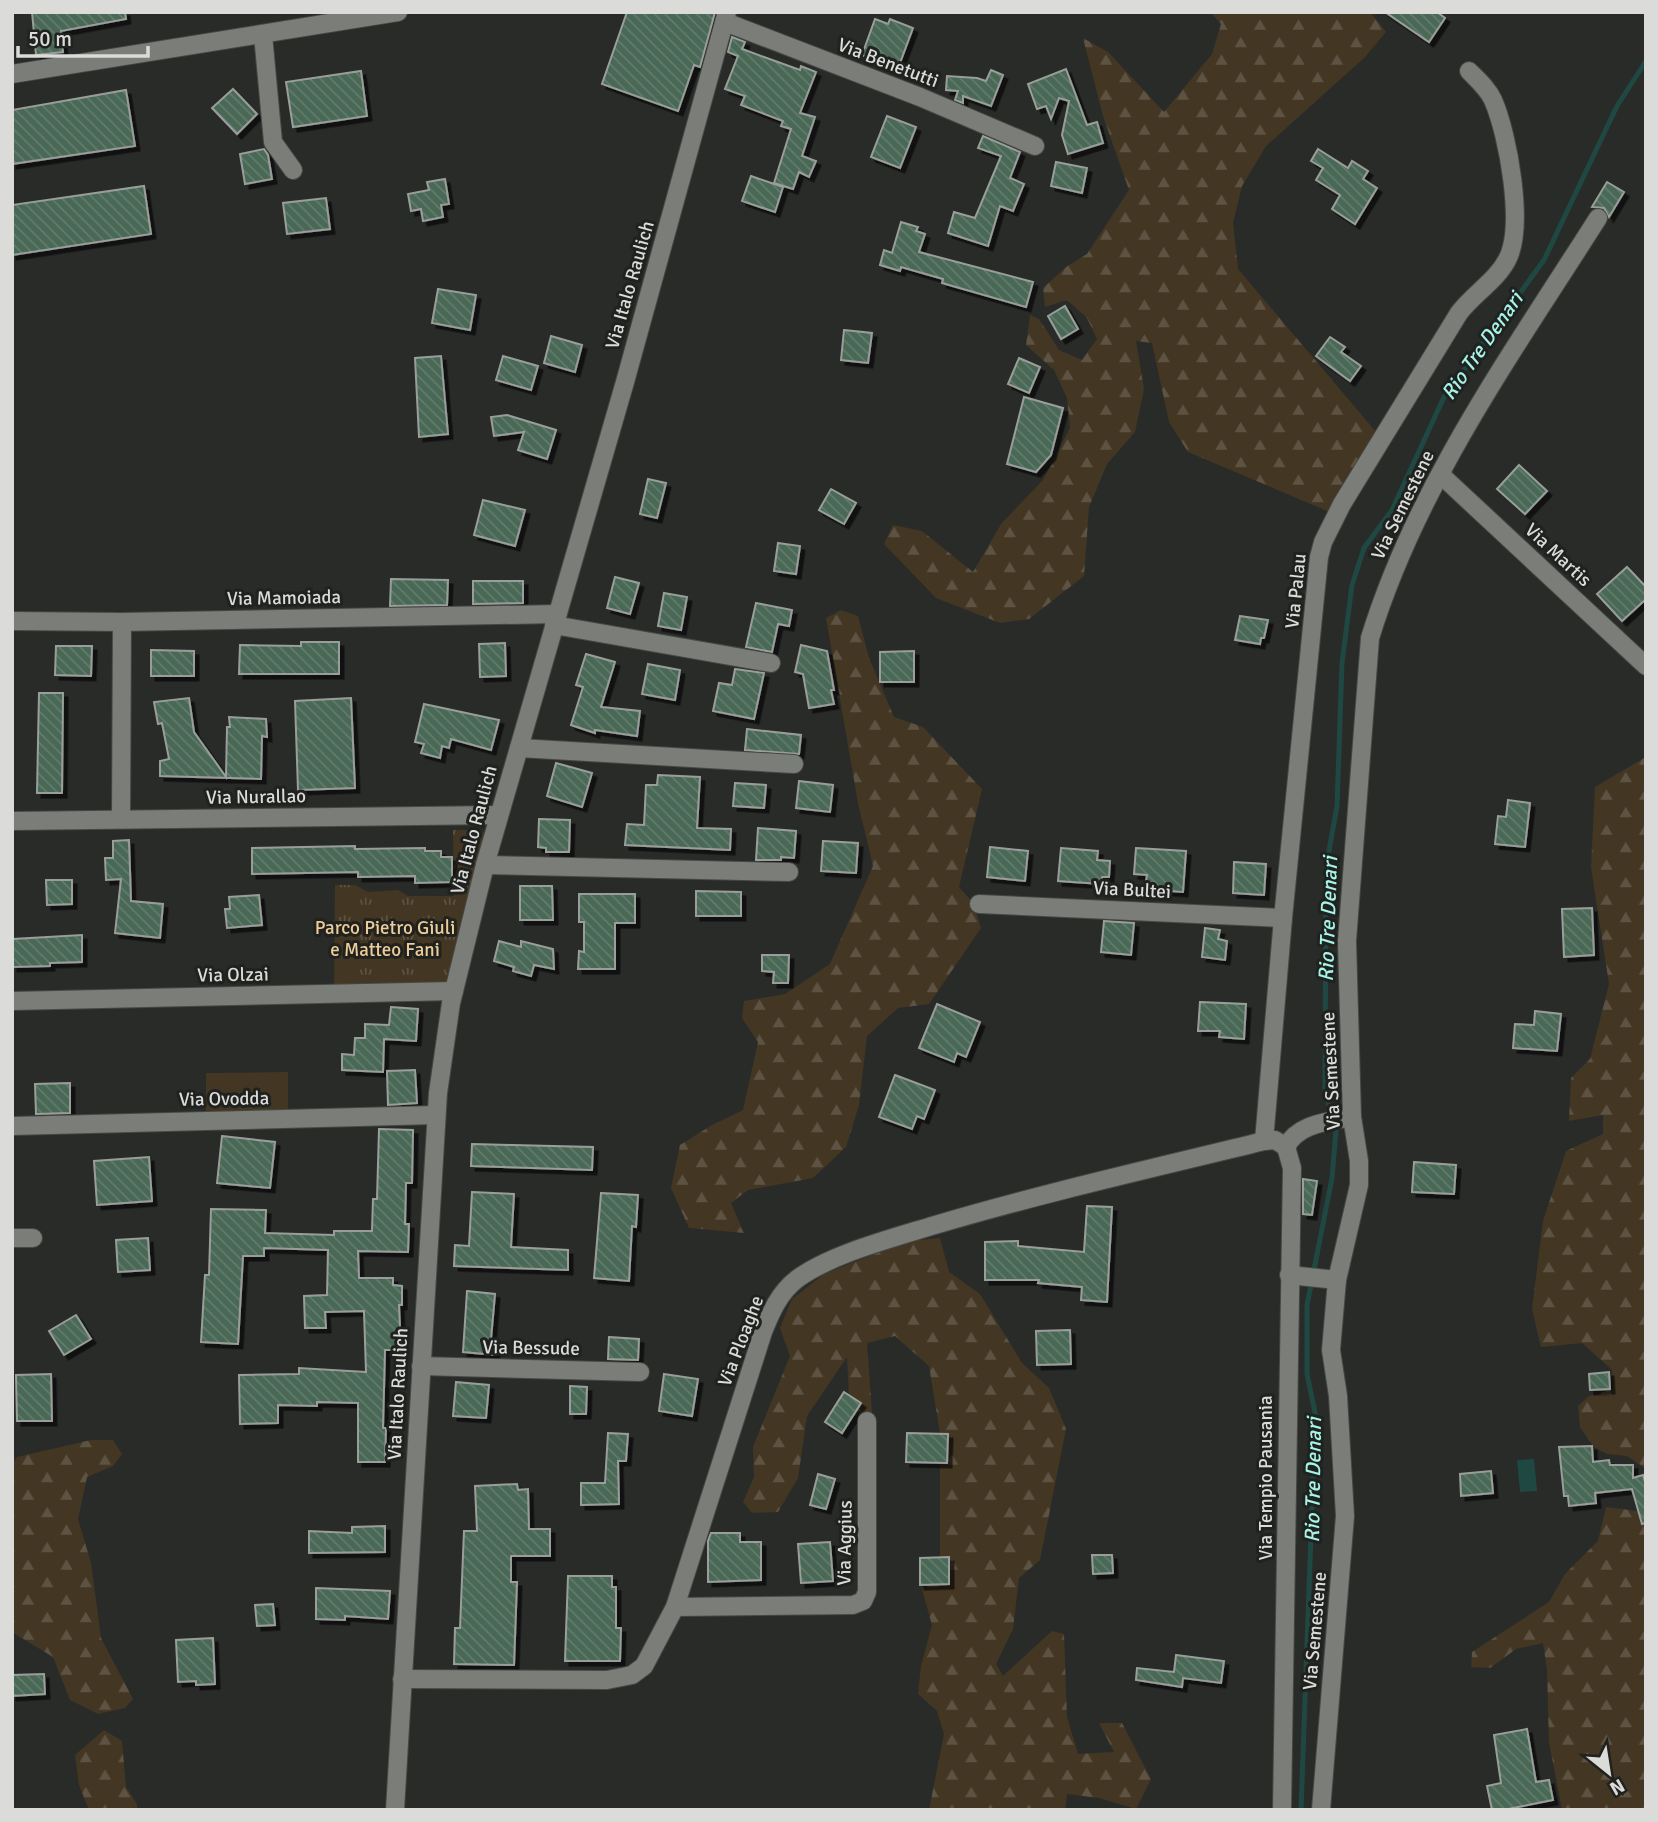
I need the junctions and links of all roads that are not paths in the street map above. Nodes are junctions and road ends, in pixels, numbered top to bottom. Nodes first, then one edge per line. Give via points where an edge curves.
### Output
1 (398, 12) edge
2 (726, 17) edge
3 (312, 20) edge
4 (263, 35) junction
5 (1469, 71) dead end
6 (12, 74) edge
7 (1035, 146) dead end
8 (293, 170) dead end
9 (1598, 218) dead end
10 (1441, 475) junction
11 (556, 620) junction
12 (12, 621) edge
13 (122, 622) junction
14 (771, 663) dead end
15 (1646, 666) edge
16 (519, 748) junction
17 (794, 764) dead end
18 (499, 816) junction
19 (121, 819) junction
20 (12, 821) edge
21 (485, 865) junction
22 (789, 872) dead end
23 (979, 904) dead end
24 (1283, 918) junction
25 (454, 991) junction
26 (12, 1001) edge
27 (436, 1115) junction
28 (1352, 1117) junction
29 (12, 1126) edge
30 (1264, 1141) junction
31 (1286, 1147) junction
32 (12, 1238) edge
33 (33, 1238) dead end
34 (1289, 1275) junction
35 (1337, 1280) junction
36 (421, 1366) junction
37 (640, 1372) dead end
38 (867, 1421) dead end
39 (674, 1608) junction
40 (402, 1679) junction
41 (396, 1810) edge
42 (1282, 1810) edge
43 (1321, 1810) edge

1 - 3 street
2 - 7 street, Via Benetutti
2 - 11 street, Via Italo Raulich
3 - 4 street
4 - 6 street
4 - 8 street via 273,142
5 - 24 street, Via Palau via 1492,98 1507,145 1515,214 1511,249 1503,266 1459,313 1323,542 1316,568
9 - 10 street, Via Semestene via 1464,428
10 - 15 street, Via Martis
10 - 28 street, Via Semestene via 1384,592 1370,638 1347,941
11 - 13 street, Via Mamoiada
11 - 14 street, Via Mamoiada
11 - 16 street, Via Italo Raulich
12 - 13 street, Via Mamoiada
13 - 19 street
16 - 17 street
16 - 18 street, Via Italo Raulich
18 - 19 street, Via Nurallao
18 - 21 street, Via Italo Raulich
19 - 20 street, Via Nurallao
21 - 22 street
21 - 25 street, Via Italo Raulich
23 - 24 street, Via Bultei
24 - 30 street, Via Palau
25 - 26 street, Via Olzai
25 - 27 street, Via Italo Raulich
27 - 29 street, Via Ovodda
27 - 36 street, Via Italo Raulich
28 - 31 street via 1306,1127
28 - 35 street, Via Semestene via 1359,1185
30 - 31 street, Via Ploaghe via 1275,1140
30 - 39 street, Via Ploaghe via 964,1216 869,1246 796,1280 778,1298 763,1332
31 - 34 street, Via Tempio Pausania via 1292,1168
32 - 33 street
34 - 35 street
34 - 42 street, Via Tempio Pausania
35 - 43 street, Via Semestene via 1331,1350 1346,1516
36 - 37 street, Via Bessude
36 - 40 street, Via Italo Raulich
38 - 39 street, Via Aggius via 867,1592 863,1601 853,1605
39 - 40 street, Via Ploaghe via 644,1666 626,1677
40 - 41 street, Via Italo Raulich

